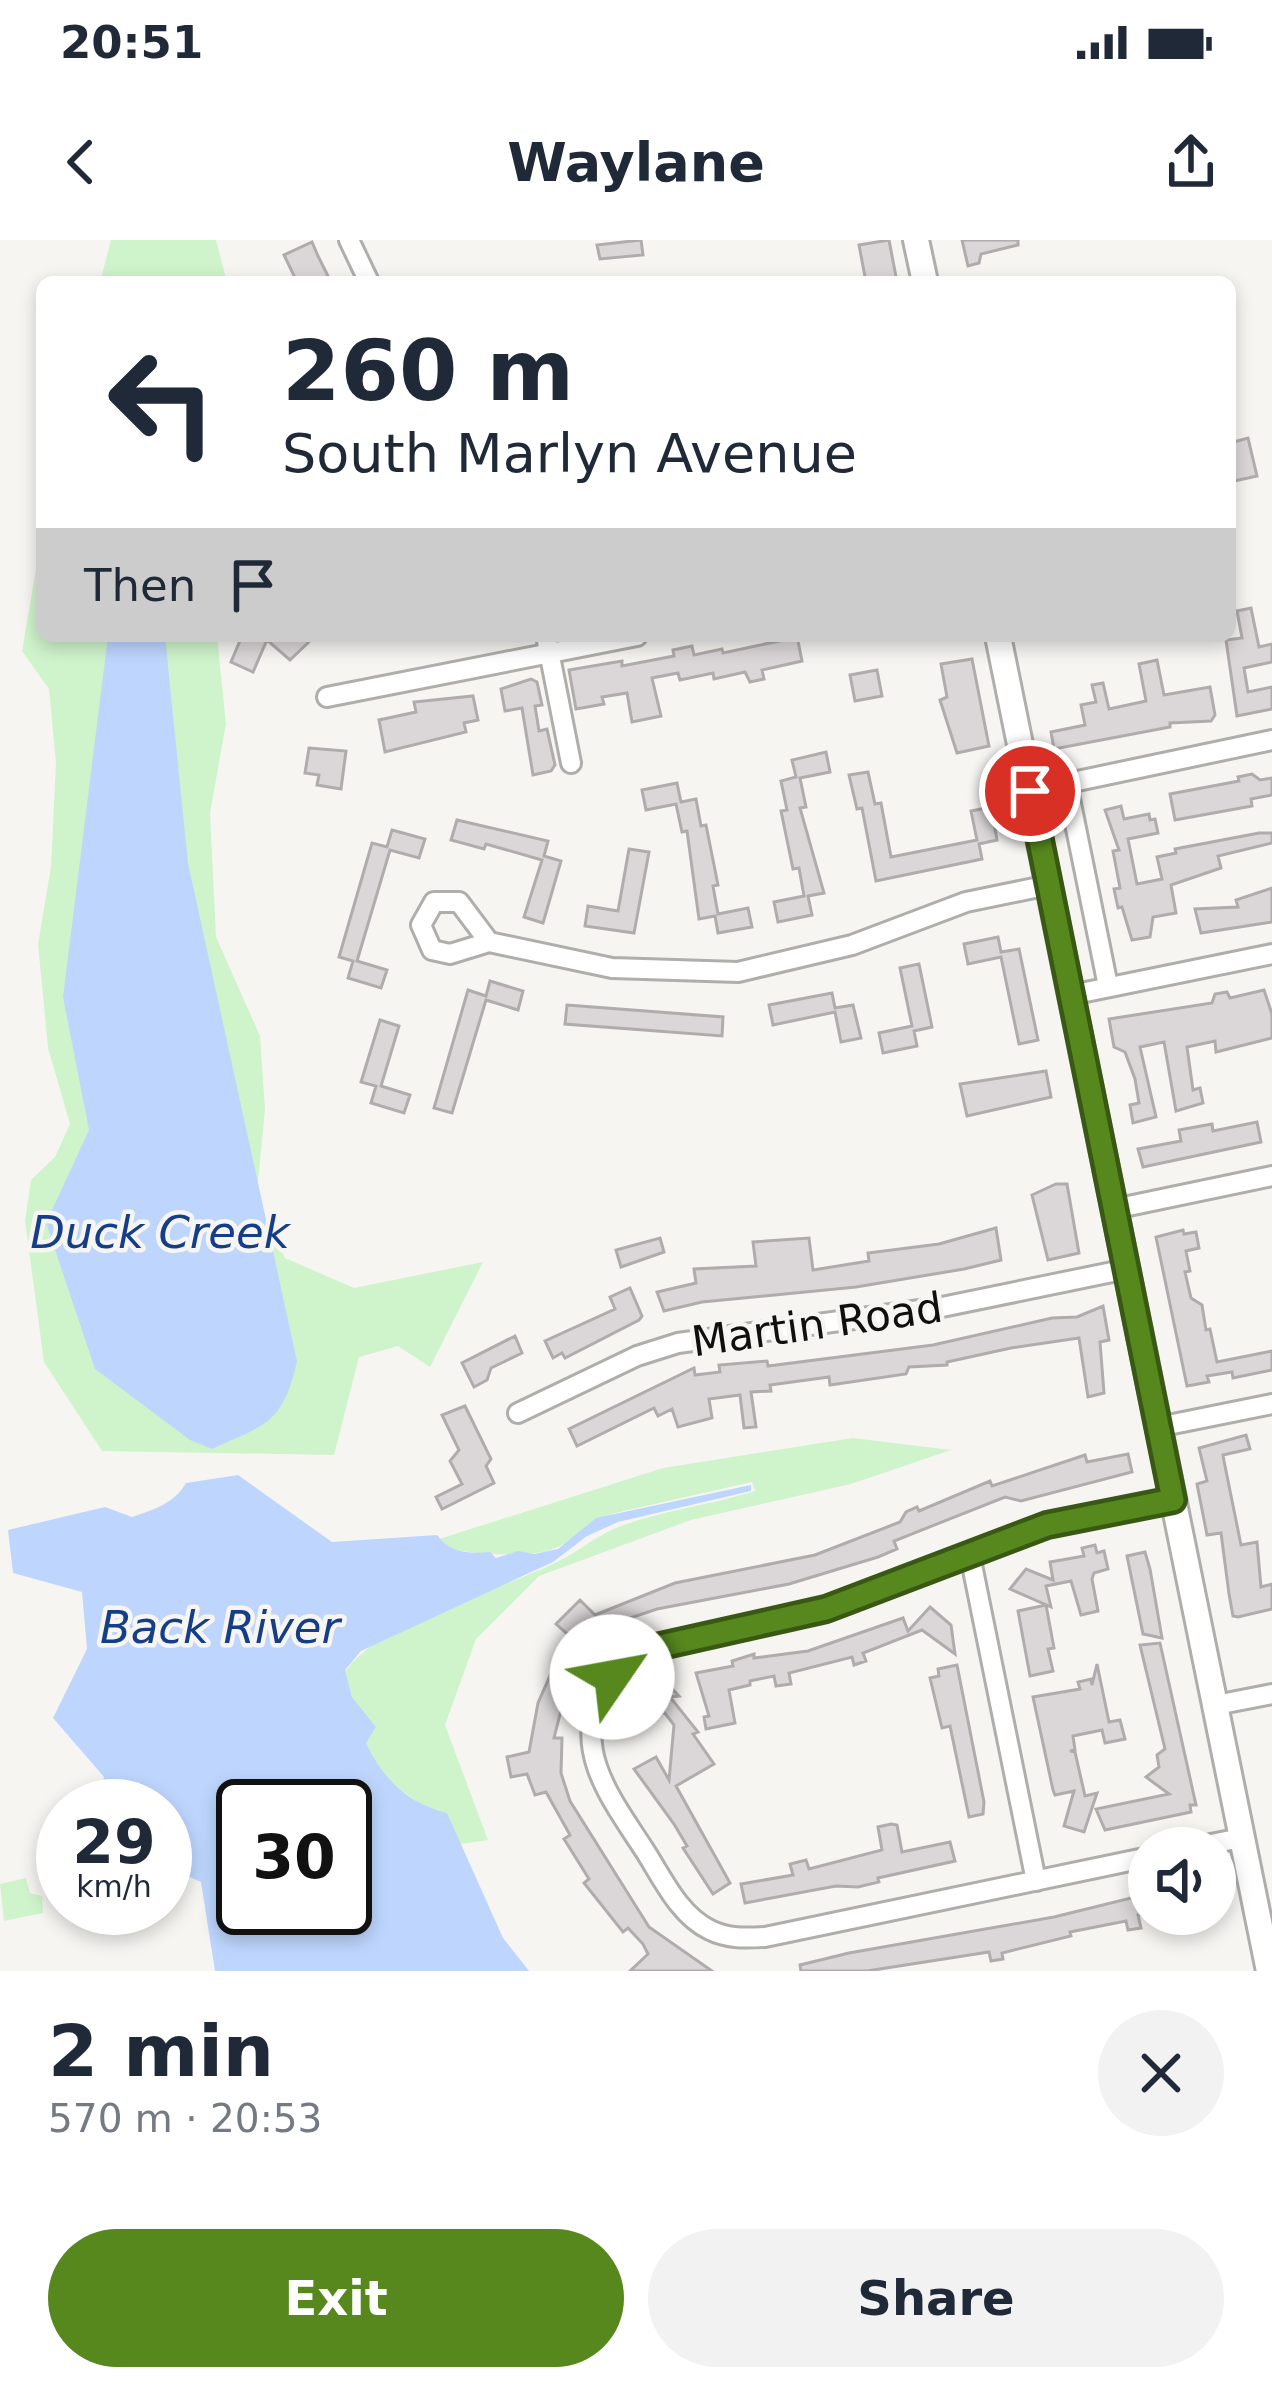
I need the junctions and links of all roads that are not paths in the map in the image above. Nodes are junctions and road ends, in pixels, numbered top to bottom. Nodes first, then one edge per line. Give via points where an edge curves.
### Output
1 (916, 240) edge
2 (352, 241) edge
3 (367, 276) edge
4 (924, 276) edge
5 (577, 642) edge
6 (999, 642) edge
7 (547, 645) edge
8 (327, 697) dead end
9 (1272, 740) edge
10 (571, 763) dead end
11 (1066, 784) junction
12 (1030, 791) junction
13 (1049, 885) junction
14 (488, 943) dead end
15 (1272, 953) edge
16 (1108, 986) junction
17 (1071, 994) junction
18 (1272, 1176) edge
19 (1114, 1209) junction
20 (1127, 1269) junction
21 (1272, 1404) edge
22 (518, 1414) dead end
23 (1158, 1427) junction
24 (1173, 1500) junction
25 (970, 1555) junction
26 (1272, 1694) edge
27 (1216, 1705) junction
28 (1241, 1838) junction
29 (1236, 1839) edge
30 (1128, 1861) edge
31 (1036, 1880) junction
32 (1269, 1971) edge

1 - 4 street
2 - 3 street
5 - 7 street
6 - 12 street
7 - 8 street
7 - 10 street
9 - 11 street
11 - 12 street
11 - 16 street
12 - 13 street
13 - 14 street via 966,902 852,945 739,972 612,968
13 - 17 street
15 - 16 street
16 - 17 street
17 - 19 street
18 - 19 street
19 - 20 street
20 - 22 street, Martin Road via 942,1307 678,1343
20 - 23 street
21 - 23 street
23 - 24 street
24 - 25 street via 1047,1525
24 - 27 street
25 - 31 street
25 - 31 street via 826,1609 652,1648 622,1665 599,1698 590,1732 600,1777 680,1905 730,1937
26 - 27 street
27 - 28 street
28 - 29 street
28 - 32 street
30 - 31 street

